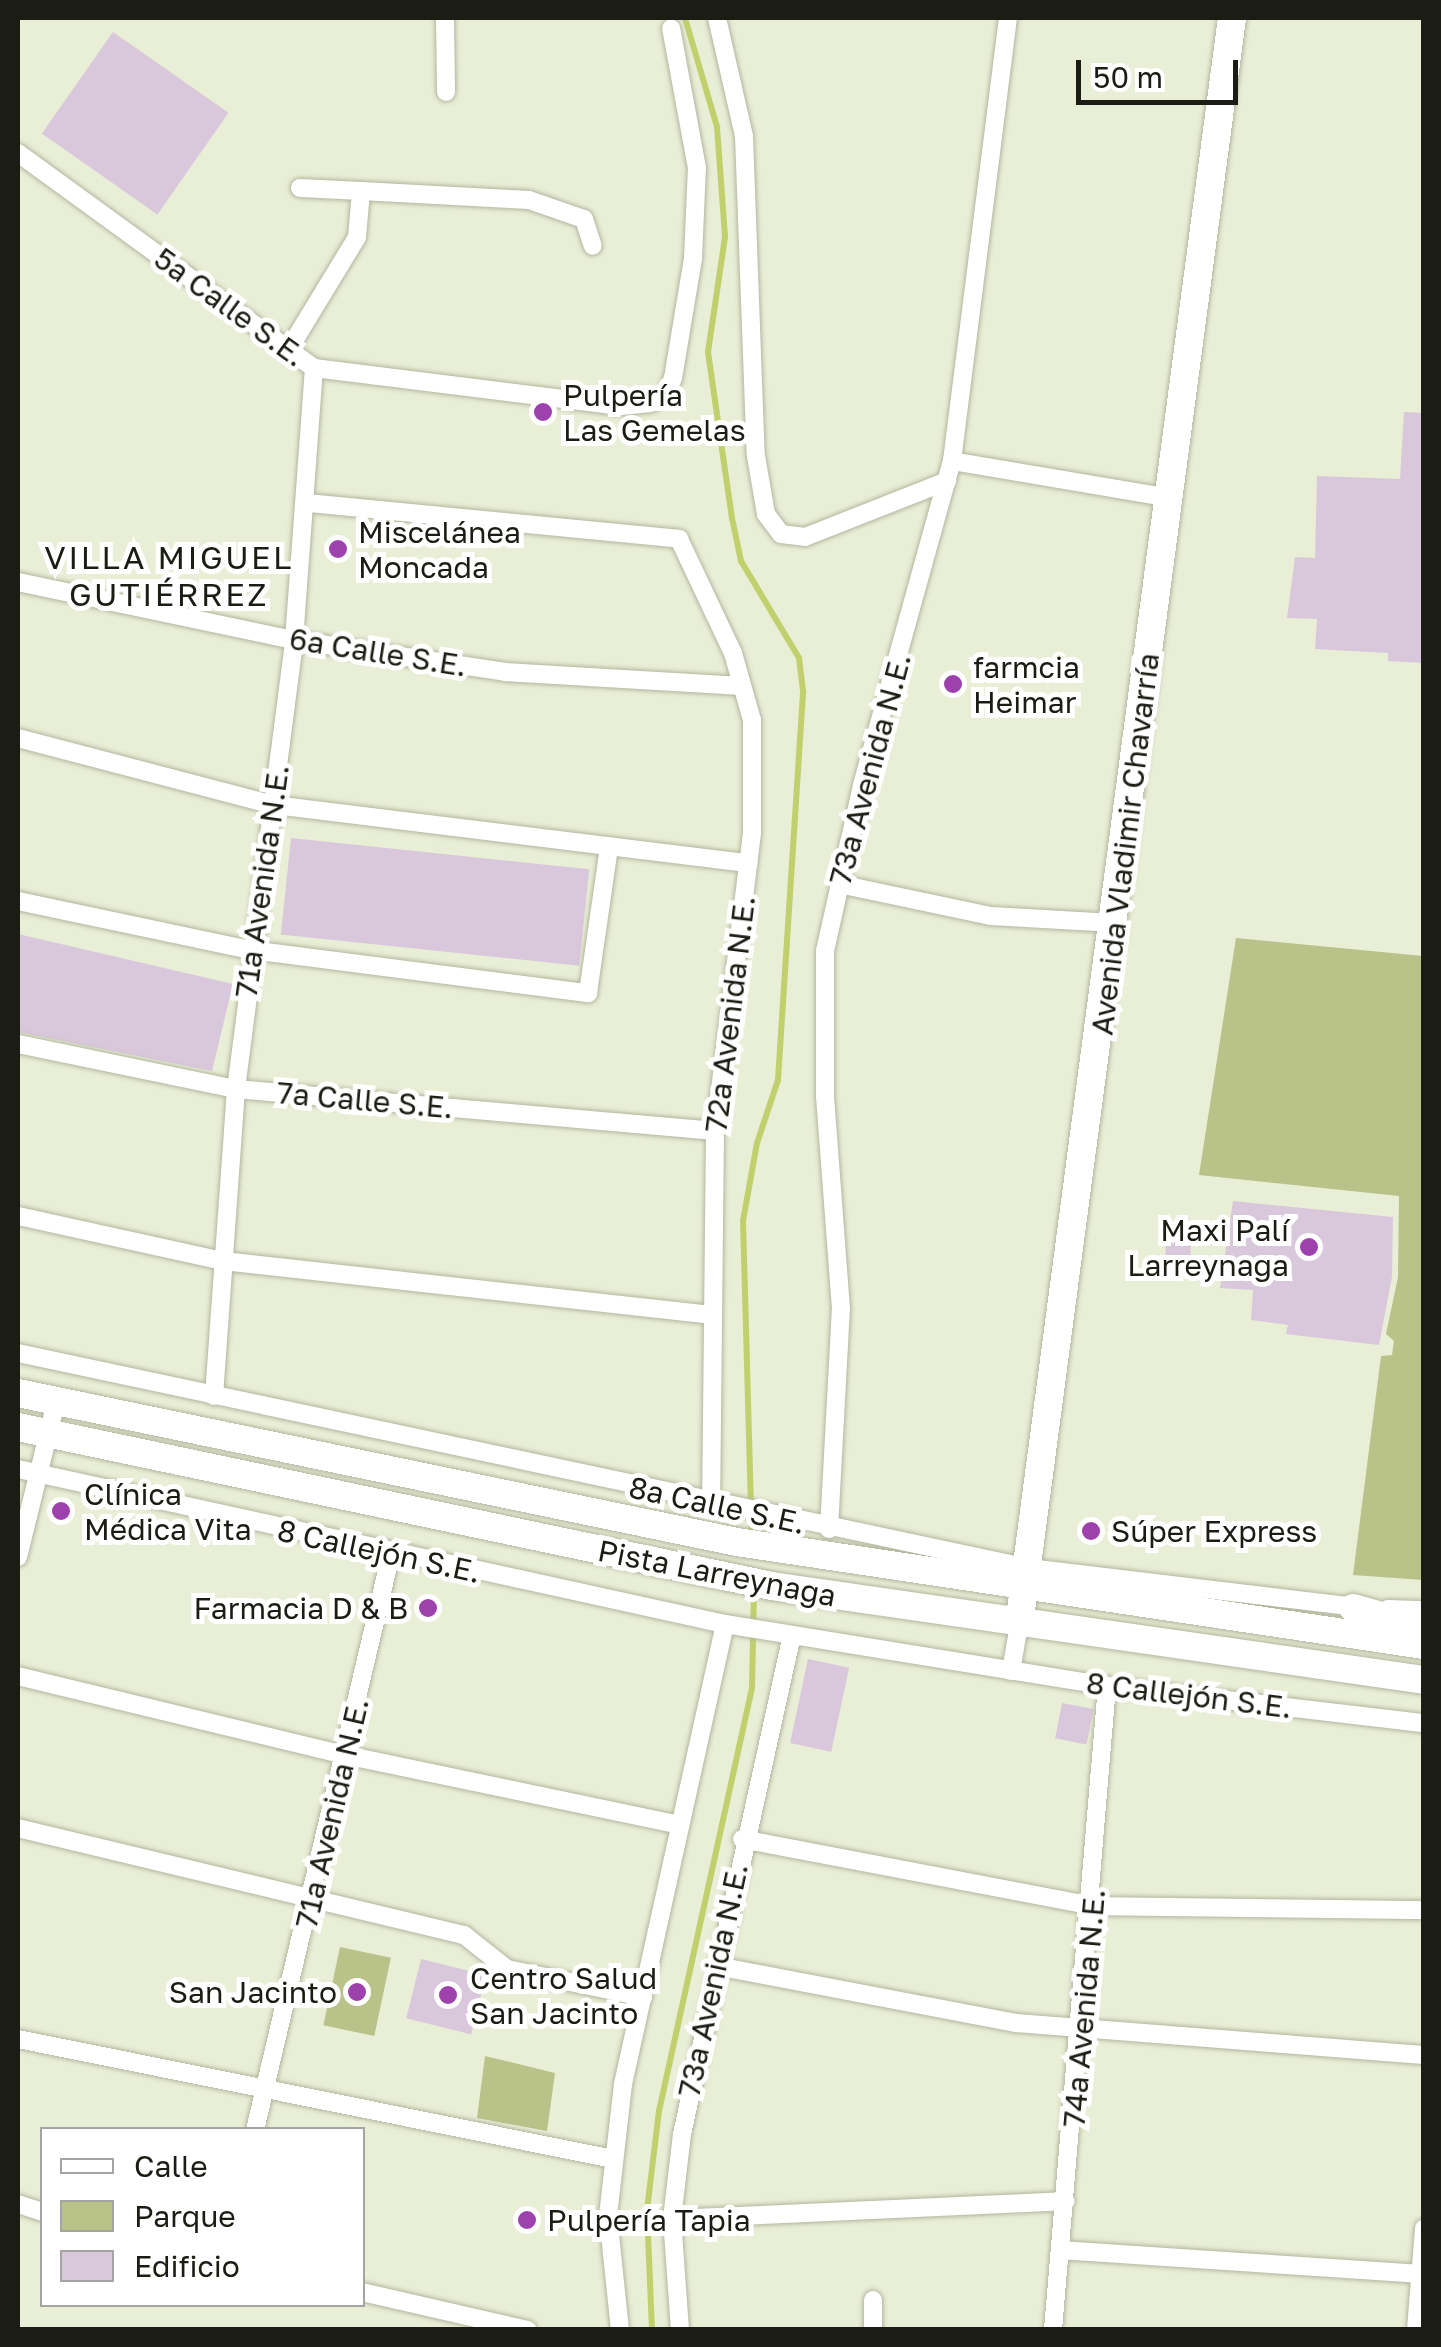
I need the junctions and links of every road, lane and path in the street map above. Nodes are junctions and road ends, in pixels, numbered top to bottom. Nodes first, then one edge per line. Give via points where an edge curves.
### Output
1 (444, 18) edge
2 (717, 18) edge
3 (1008, 18) edge
4 (1232, 18) edge
5 (671, 28) dead end
6 (446, 92) dead end
7 (18, 153) edge
8 (300, 188) dead end
9 (361, 192) junction
10 (593, 246) dead end
11 (288, 349) junction
12 (314, 368) junction
13 (952, 461) junction
14 (947, 481) junction
15 (1170, 498) junction
16 (308, 504) junction
17 (18, 582) edge
18 (294, 640) junction
19 (742, 686) junction
20 (18, 738) edge
21 (274, 805) junction
22 (609, 848) junction
23 (748, 862) junction
24 (839, 884) junction
25 (18, 901) edge
26 (1114, 923) junction
27 (251, 950) junction
28 (18, 1044) edge
29 (236, 1089) junction
30 (715, 1132) junction
31 (18, 1216) edge
32 (223, 1261) junction
33 (709, 1315) junction
34 (18, 1353) edge
35 (18, 1392) edge
36 (214, 1396) junction
37 (56, 1402) junction
38 (18, 1427) edge
39 (46, 1433) junction
40 (27, 1471) edge
41 (720, 1505) junction
42 (829, 1529) junction
43 (391, 1554) junction
44 (18, 1557) edge
45 (1027, 1579) junction
46 (1353, 1608) junction
47 (1424, 1610) edge
48 (1018, 1625) junction
49 (737, 1626) junction
50 (1424, 1628) edge
51 (784, 1634) junction
52 (1424, 1645) edge
53 (1012, 1670) junction
54 (18, 1676) edge
55 (1424, 1680) edge
56 (1107, 1686) junction
57 (1424, 1722) edge
58 (345, 1755) junction
59 (680, 1826) junction
60 (18, 1828) edge
61 (742, 1839) junction
62 (314, 1900) junction
63 (1094, 1906) junction
64 (1424, 1910) edge
65 (716, 1966) junction
66 (643, 1996) junction
67 (1082, 2030) junction
68 (18, 2039) edge
69 (1424, 2055) edge
70 (264, 2092) junction
71 (256, 2127) edge
72 (613, 2159) junction
73 (1066, 2201) junction
74 (672, 2219) junction
75 (1424, 2228) edge
76 (1061, 2250) junction
77 (1420, 2274) edge
78 (365, 2293) edge
79 (872, 2300) dead end
80 (528, 2330) edge
81 (620, 2330) edge
82 (680, 2330) edge
83 (873, 2330) edge
84 (1053, 2330) edge
85 (1416, 2330) edge

1 - 6 street
2 - 14 street via 744,136 756,456 766,514 781,534 804,536
3 - 13 street, 73a Avenida N.E.
4 - 15 main road, Avenida Vladimir Chavarría
5 - 12 street, 5a Calle S.E. via 698,168 693,258 666,394 621,406
7 - 11 street, 5a Calle S.E.
8 - 9 street
9 - 10 street via 530,200 584,219
9 - 11 street via 357,238
11 - 12 street, 5a Calle S.E.
12 - 16 street, 71a Avenida N.E.
13 - 14 street, 73a Avenida N.E.
13 - 15 street
14 - 24 street, 73a Avenida N.E.
15 - 26 main road, Avenida Vladimir Chavarría
16 - 18 street, 71a Avenida N.E.
16 - 19 street, 72a Avenida N.E. via 679,540
17 - 18 street, 6a Calle S.E.
18 - 19 street, 6a Calle S.E. via 506,672
18 - 21 street, 71a Avenida N.E.
19 - 23 street, 72a Avenida N.E. via 752,720
20 - 21 street
21 - 22 street
21 - 27 street, 71a Avenida N.E.
22 - 23 street
22 - 27 street via 588,994
23 - 30 street, 72a Avenida N.E.
24 - 26 street via 991,916
24 - 42 street, 73a Avenida N.E. via 825,951 826,1097 842,1308
25 - 27 street
26 - 45 main road, Avenida Vladimir Chavarría
27 - 29 street, 71a Avenida N.E.
28 - 29 street, 7a Calle S.E.
29 - 30 street, 7a Calle S.E.
29 - 32 street, 71a Avenida N.E.
30 - 33 street, 72a Avenida N.E.
31 - 32 street
32 - 33 street
32 - 36 street, 71a Avenida N.E.
33 - 41 street, 72a Avenida N.E.
34 - 36 street, 8a Calle S.E.
35 - 37 main road, Pista Larreynaga
36 - 41 street, 8a Calle S.E.
37 - 39 street
37 - 45 main road, Pista Larreynaga via 737,1542
38 - 39 main road, Pista Larreynaga
39 - 40 street
39 - 48 main road, Pista Larreynaga via 772,1586
40 - 43 street, 8 Callejón S.E.
40 - 44 street
41 - 42 street, 8a Calle S.E.
42 - 45 street, 8a Calle S.E.
43 - 49 street, 8 Callejón S.E.
43 - 58 street, 71a Avenida N.E.
45 - 46 street, 8a Calle S.E.
45 - 48 main road, Avenida Vladimir Chavarría
45 - 52 main road, Pista Larreynaga
46 - 47 street, 8a Calle S.E.
46 - 50 main road
48 - 53 street, Avenida Vladimir Chavarría
48 - 55 main road, Pista Larreynaga
49 - 51 street, 8 Callejón S.E.
49 - 59 street
51 - 53 street, 8 Callejón S.E.
51 - 61 street, 73a Avenida N.E.
53 - 56 street, 8 Callejón S.E.
54 - 58 street
56 - 57 street, 8 Callejón S.E.
56 - 63 street, 74a Avenida N.E.
58 - 59 street
58 - 62 street, 71a Avenida N.E.
59 - 66 street
60 - 62 street
61 - 63 street
61 - 65 street, 73a Avenida N.E.
62 - 66 street via 464,1936 507,1969
62 - 70 street, 71a Avenida N.E.
63 - 64 street
63 - 67 street, 74a Avenida N.E.
65 - 67 street
65 - 74 street, 73a Avenida N.E.
66 - 72 street
67 - 69 street
67 - 73 street, 74a Avenida N.E.
68 - 70 street
70 - 71 street, 71a Avenida N.E.
70 - 72 street
72 - 81 street via 608,2216
73 - 74 street
73 - 76 street, 74a Avenida N.E.
74 - 82 street, 73a Avenida N.E.
75 - 77 street
76 - 77 street
76 - 84 street, 74a Avenida N.E.
77 - 85 street
78 - 80 street
79 - 83 street

